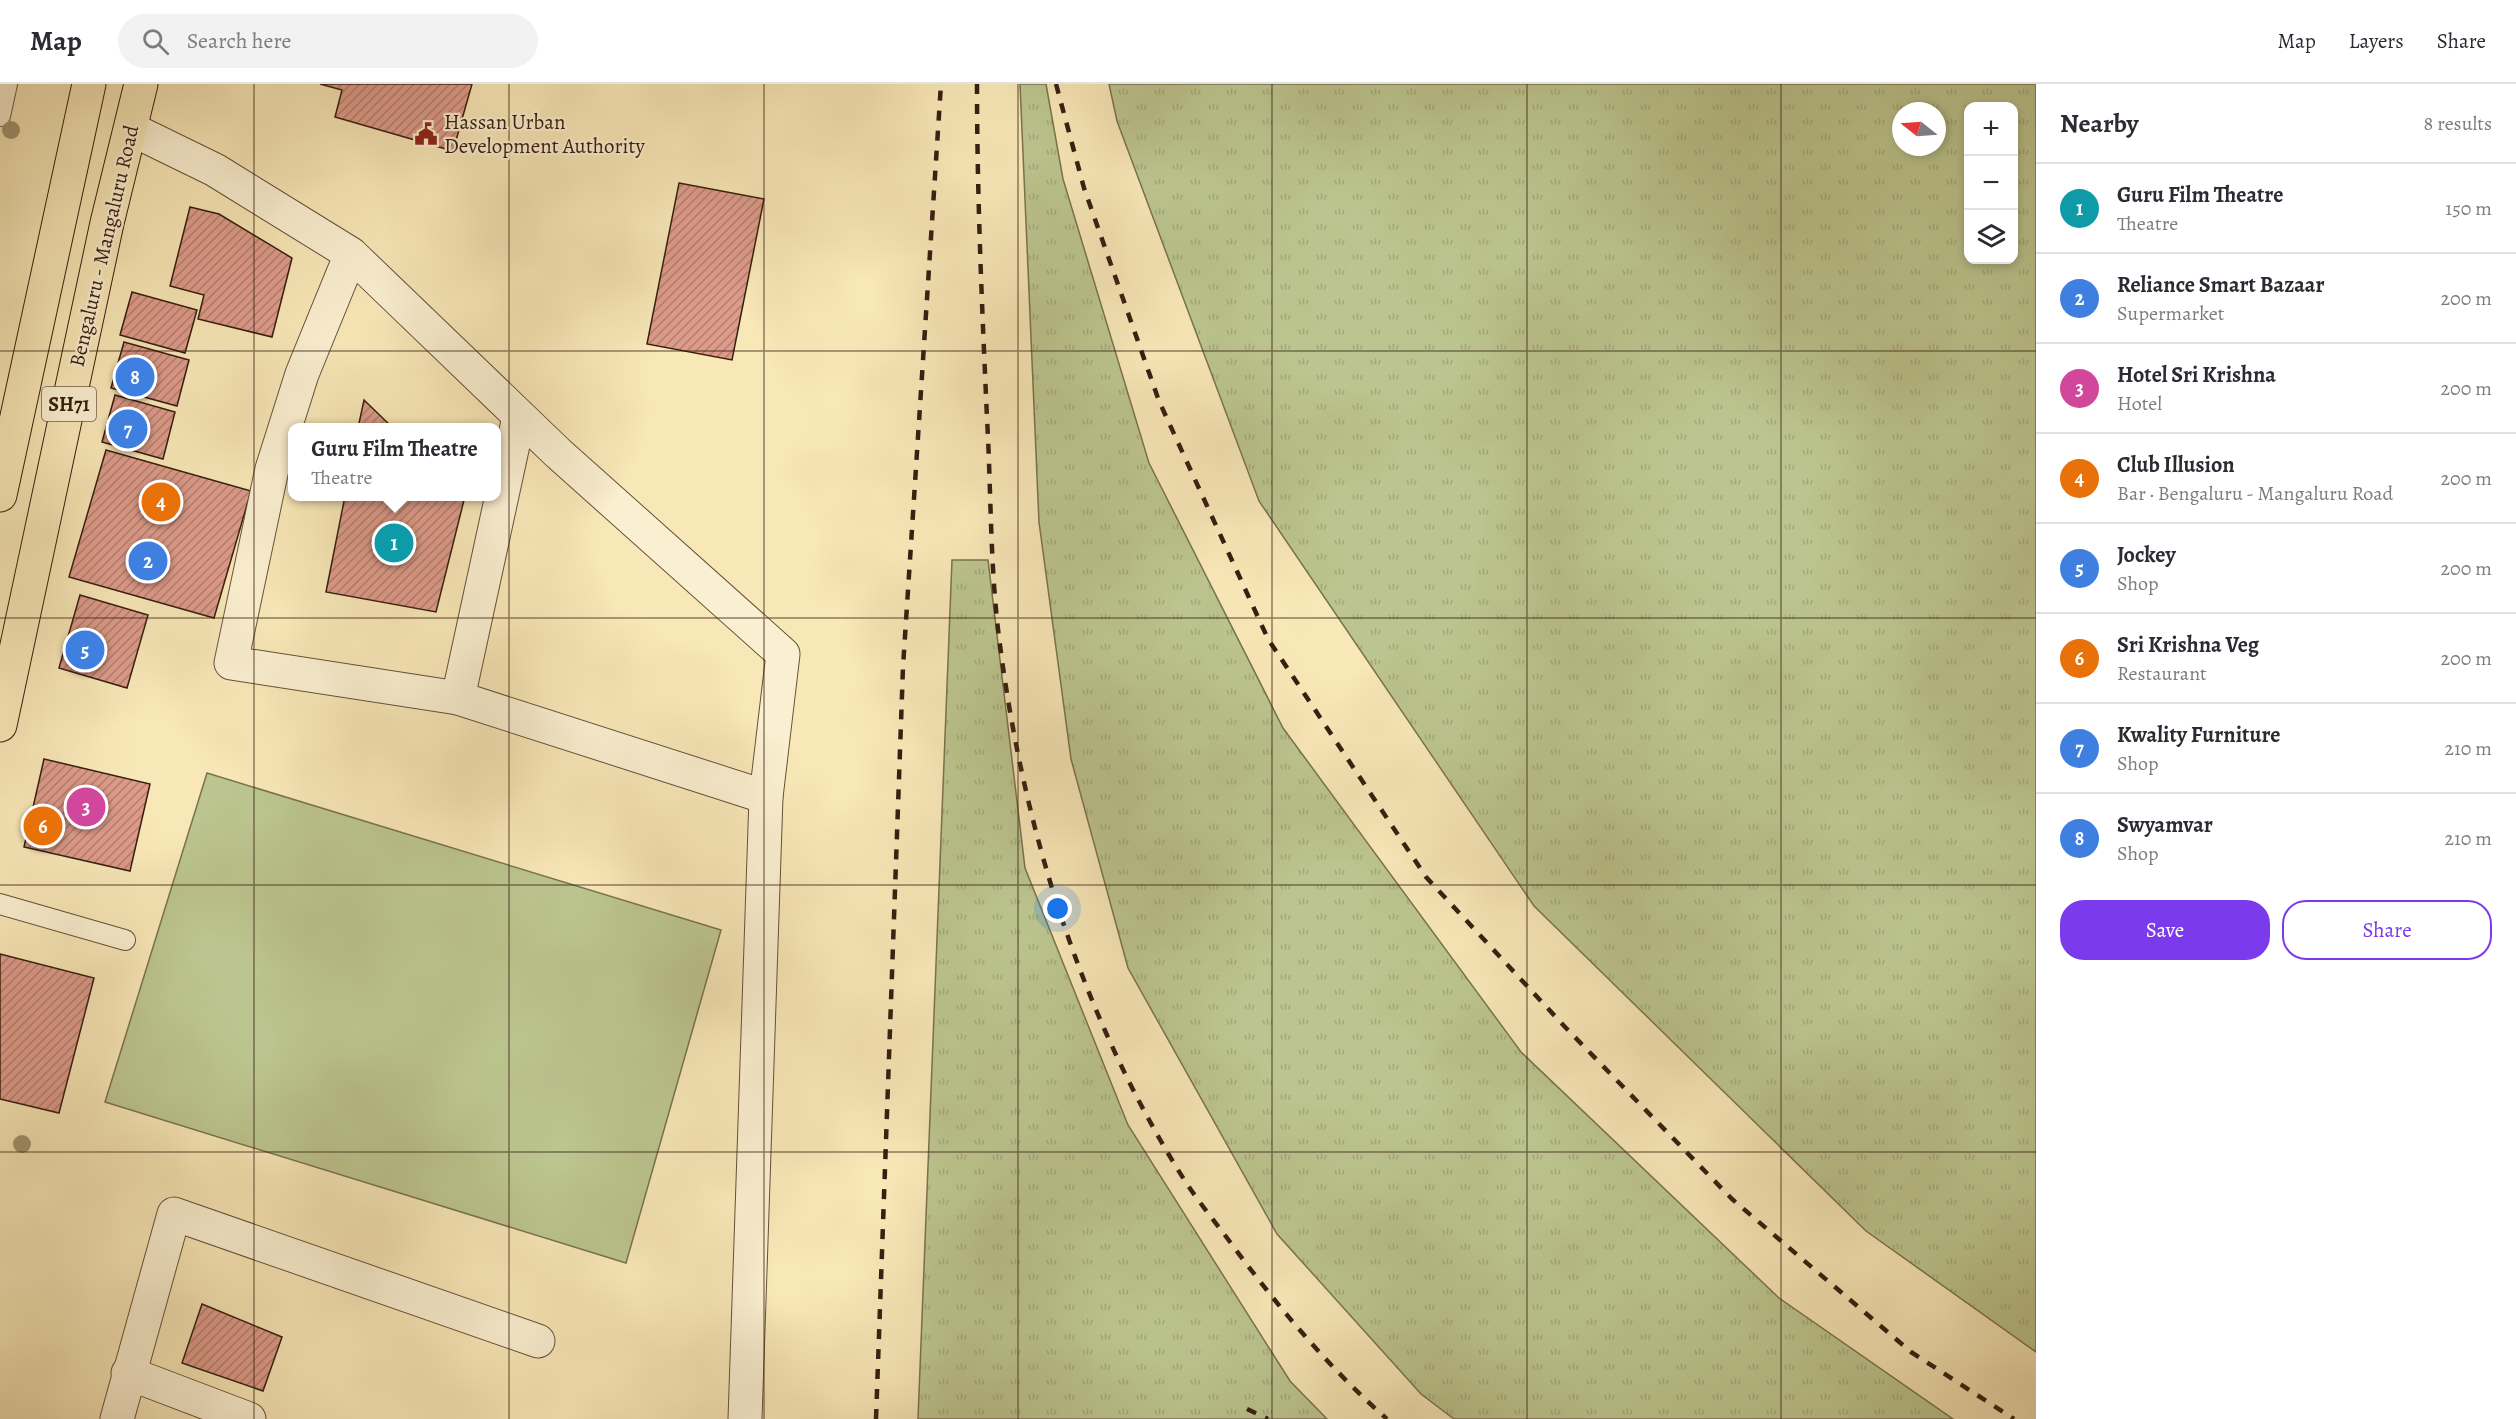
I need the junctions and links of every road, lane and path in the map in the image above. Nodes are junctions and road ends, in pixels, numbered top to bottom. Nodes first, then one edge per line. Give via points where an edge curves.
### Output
1 (8, 84) edge
2 (89, 84) edge
3 (141, 84) edge
4 (0, 116) edge
5 (131, 129) junction
6 (351, 254) junction
7 (519, 417) junction
8 (0, 495) edge
9 (501, 500) edge
10 (501, 501) edge
11 (5, 675) edge
12 (458, 698) junction
13 (0, 725) edge
14 (766, 797) junction
15 (0, 904) edge
16 (125, 940) dead end
17 (538, 1341) dead end
18 (128, 1373) junction
19 (117, 1419) edge
20 (249, 1419) edge
21 (745, 1419) edge

1 - 4 lane
2 - 8 main road, SH71
3 - 5 main road, Bengaluru - Mangaluru Road / SH71
5 - 6 street via 215,170
5 - 11 main road, Bengaluru - Mangaluru Road / SH71
6 - 7 street
6 - 12 street via 302,374 272,469 231,663
7 - 9 street
7 - 14 street via 783,654
10 - 12 street
11 - 13 main road, Bengaluru - Mangaluru Road / SH71
12 - 14 street
14 - 21 street
15 - 16 lane
17 - 18 street via 174,1214
18 - 19 street
18 - 20 street

